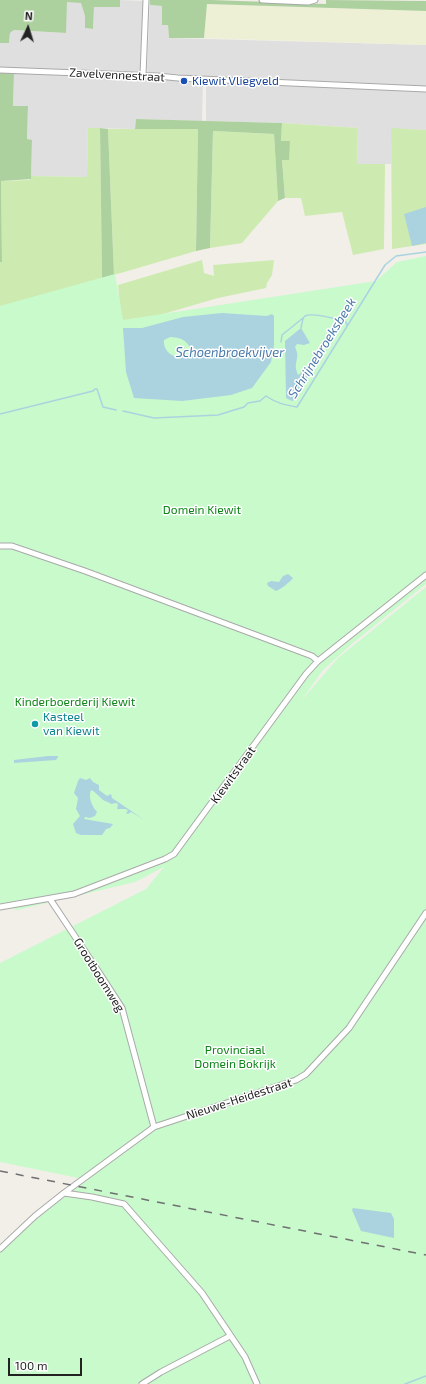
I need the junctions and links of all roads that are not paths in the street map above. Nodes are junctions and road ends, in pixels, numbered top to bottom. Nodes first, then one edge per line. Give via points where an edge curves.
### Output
1 (146, 0) edge
2 (262, 0) edge
3 (315, 0) edge
4 (0, 70) edge
5 (143, 75) junction
6 (426, 89) edge
7 (0, 546) edge
8 (426, 575) edge
9 (318, 661) junction
10 (50, 899) junction
11 (0, 907) edge
12 (426, 913) edge
13 (154, 1126) junction
14 (64, 1193) junction
15 (0, 1249) edge
16 (230, 1336) junction
17 (142, 1384) edge
18 (257, 1384) edge

1 - 5 street
2 - 3 street
4 - 5 street, Zavelvennestraat
5 - 6 street, Zavelvennestraat
7 - 9 street via 12,546 85,571 312,656
8 - 9 street, Kiewitstraat
9 - 10 street, Kiewitstraat via 174,854 89,889
10 - 11 street, Kiewitstraat
10 - 13 street, Grootboomweg via 122,1008
12 - 13 street, Nieuwe-Heidestraat via 349,1028 306,1074 296,1080
13 - 14 street, Nieuwe-Heidestraat
14 - 15 street, Nieuwe-Heidestraat
14 - 16 street via 124,1204 202,1293
16 - 17 street
16 - 18 street via 245,1357

